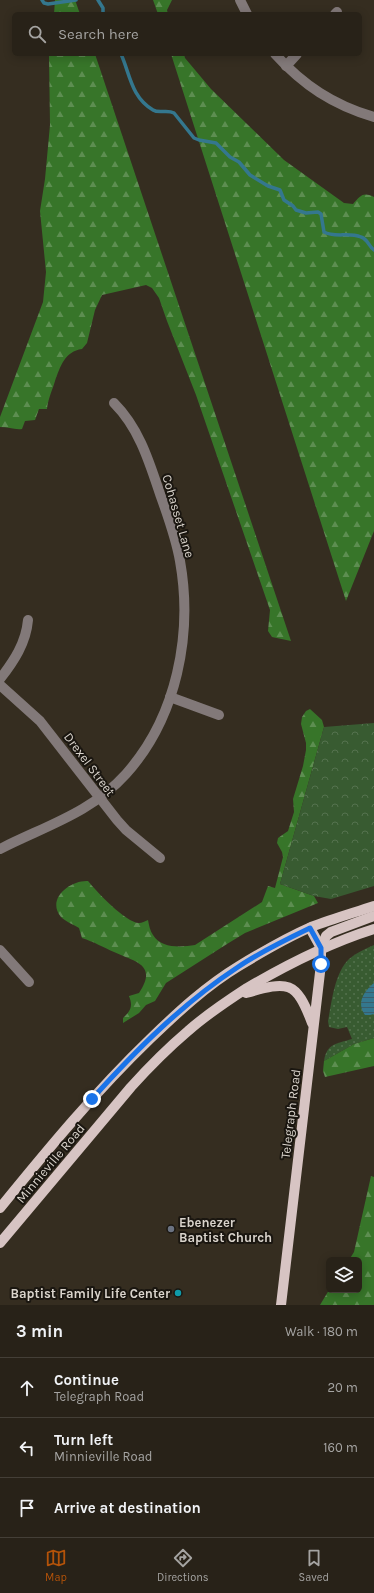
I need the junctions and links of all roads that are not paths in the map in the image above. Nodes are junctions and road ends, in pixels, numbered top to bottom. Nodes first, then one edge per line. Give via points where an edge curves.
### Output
1 (240, 0) edge
2 (246, 12) edge
3 (277, 56) edge
4 (295, 56) edge
5 (286, 66) junction
6 (374, 117) edge
7 (114, 403) dead end
8 (28, 620) dead end
9 (0, 679) edge
10 (0, 685) edge
11 (170, 698) junction
12 (219, 715) dead end
13 (99, 798) junction
14 (0, 849) edge
15 (160, 858) dead end
16 (374, 906) edge
17 (374, 916) edge
18 (310, 928) junction
19 (374, 929) edge
20 (321, 948) junction
21 (0, 950) edge
22 (28, 982) dead end
23 (235, 996) junction
24 (313, 1025) junction
25 (0, 1208) edge
26 (0, 1243) edge
27 (281, 1305) edge

1 - 2 street
3 - 5 street
4 - 5 street
5 - 6 street via 305,83 335,103
7 - 11 street, Cohasset Lane via 128,419 140,440 153,471 180,560 184,635
8 - 9 street via 28,630 22,647
10 - 13 street, Drexel Street via 40,721
11 - 12 street
11 - 13 street, Cohasset Lane via 141,755 117,783
13 - 14 street, Cohasset Lane via 72,816
13 - 15 street, Drexel Street via 126,830
16 - 18 main road, Minnieville Road
17 - 20 main road via 331,932 326,936
18 - 20 main road
18 - 25 main road, Minnieville Road via 238,966 180,1010 121,1067 53,1143
19 - 20 main road, Minnieville Road
20 - 23 main road, Minnieville Road
20 - 24 main road, Telegraph Road
21 - 22 street
23 - 24 main road via 271,986 287,987 303,1000
23 - 26 main road, Minnieville Road via 189,1030 150,1067
24 - 27 main road, Telegraph Road

